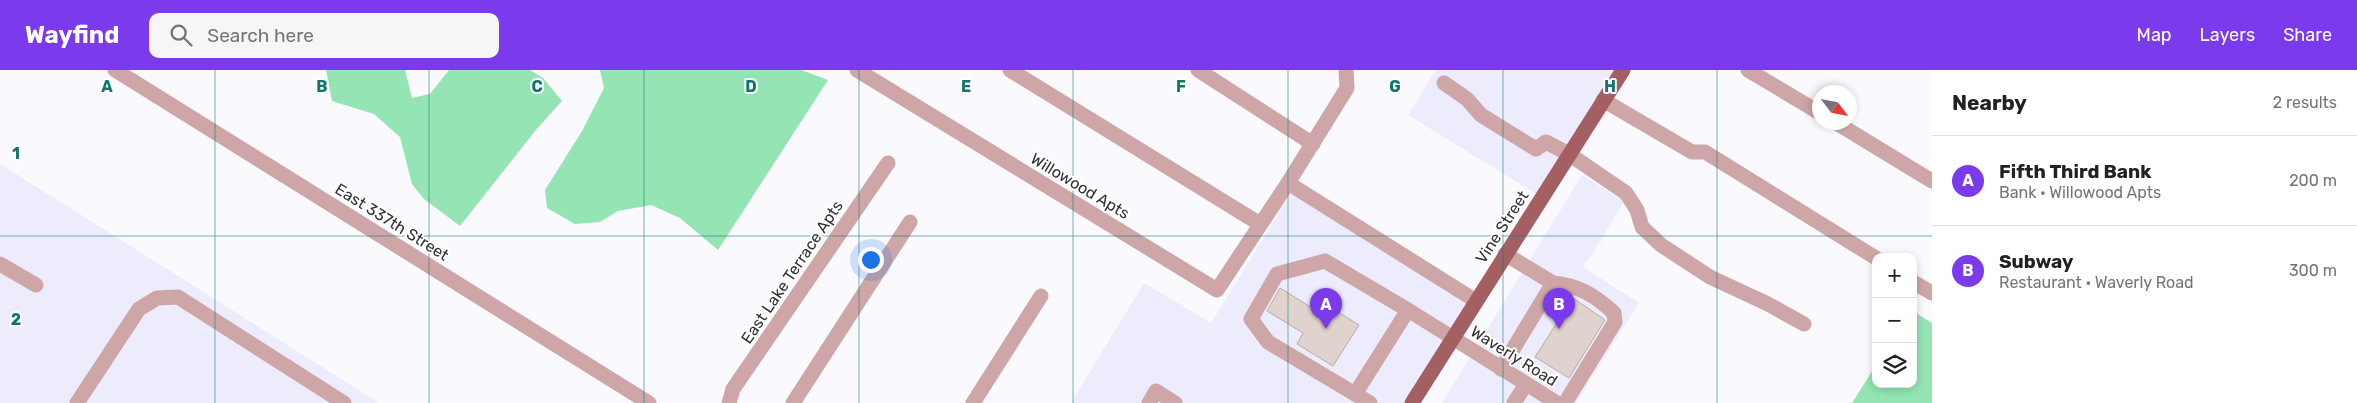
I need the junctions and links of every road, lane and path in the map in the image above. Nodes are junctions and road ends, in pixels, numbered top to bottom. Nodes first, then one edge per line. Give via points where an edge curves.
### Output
1 (115, 70) edge
2 (857, 70) edge
3 (1010, 70) edge
4 (1198, 70) edge
5 (1346, 70) edge
6 (1623, 70) edge
7 (1748, 70) edge
8 (1444, 83) dead end
9 (1603, 100) junction
10 (1812, 108) edge
11 (1848, 130) edge
12 (1313, 144) junction
13 (1569, 154) junction
14 (888, 162) dead end
15 (1932, 182) edge
16 (1288, 183) junction
17 (910, 222) dead end
18 (1260, 224) junction
19 (1505, 254) junction
20 (1872, 256) edge
21 (0, 264) edge
22 (1553, 282) junction
23 (1917, 285) edge
24 (36, 286) dead end
25 (1932, 294) edge
26 (1041, 296) dead end
27 (1476, 301) junction
28 (1408, 310) junction
29 (1804, 324) dead end
30 (1452, 338) junction
31 (1501, 369) junction
32 (1526, 384) junction
33 (1355, 394) junction
34 (77, 403) edge
35 (344, 403) edge
36 (650, 403) edge
37 (729, 403) edge
38 (793, 403) edge
39 (973, 403) edge
40 (1149, 403) edge
41 (1175, 403) edge
42 (1370, 403) edge
43 (1412, 403) edge
44 (1514, 403) edge
45 (1557, 403) edge
46 (1565, 403) edge

1 - 36 street, East 337th Street
2 - 18 street, Willowood Apts via 1217,290
3 - 18 street
4 - 12 street
5 - 12 street, Willowood Apts via 1347,88
6 - 9 main road, Vine Street
7 - 10 street
8 - 13 street via 1467,98 1481,115 1536,149 1546,142
9 - 13 main road, Vine Street
9 - 20 street via 1692,152 1705,152
11 - 15 street
12 - 16 street, Willowood Apts
13 - 19 main road, Vine Street
13 - 29 street via 1626,193 1637,210 1642,227 1661,245 1710,277
14 - 37 street, East Lake Terrace Apts via 733,389
16 - 18 street, Willowood Apts
16 - 27 street
17 - 38 street
19 - 22 street
19 - 27 main road, Vine Street
21 - 24 street
22 - 31 street
22 - 46 street via 1570,284 1599,299 1614,313 1615,322
23 - 25 street
26 - 39 street
27 - 30 main road, Vine Street
28 - 30 street, Waverly Road
28 - 33 street
28 - 33 street, Waverly Road via 1325,261 1277,274 1250,319 1268,342
30 - 31 street, Waverly Road
30 - 43 main road, Vine Street
31 - 32 street, Waverly Road
32 - 44 street
32 - 45 street, Waverly Road
33 - 42 street
34 - 35 street via 139,309 157,298 178,297
40 - 41 street via 1156,391

